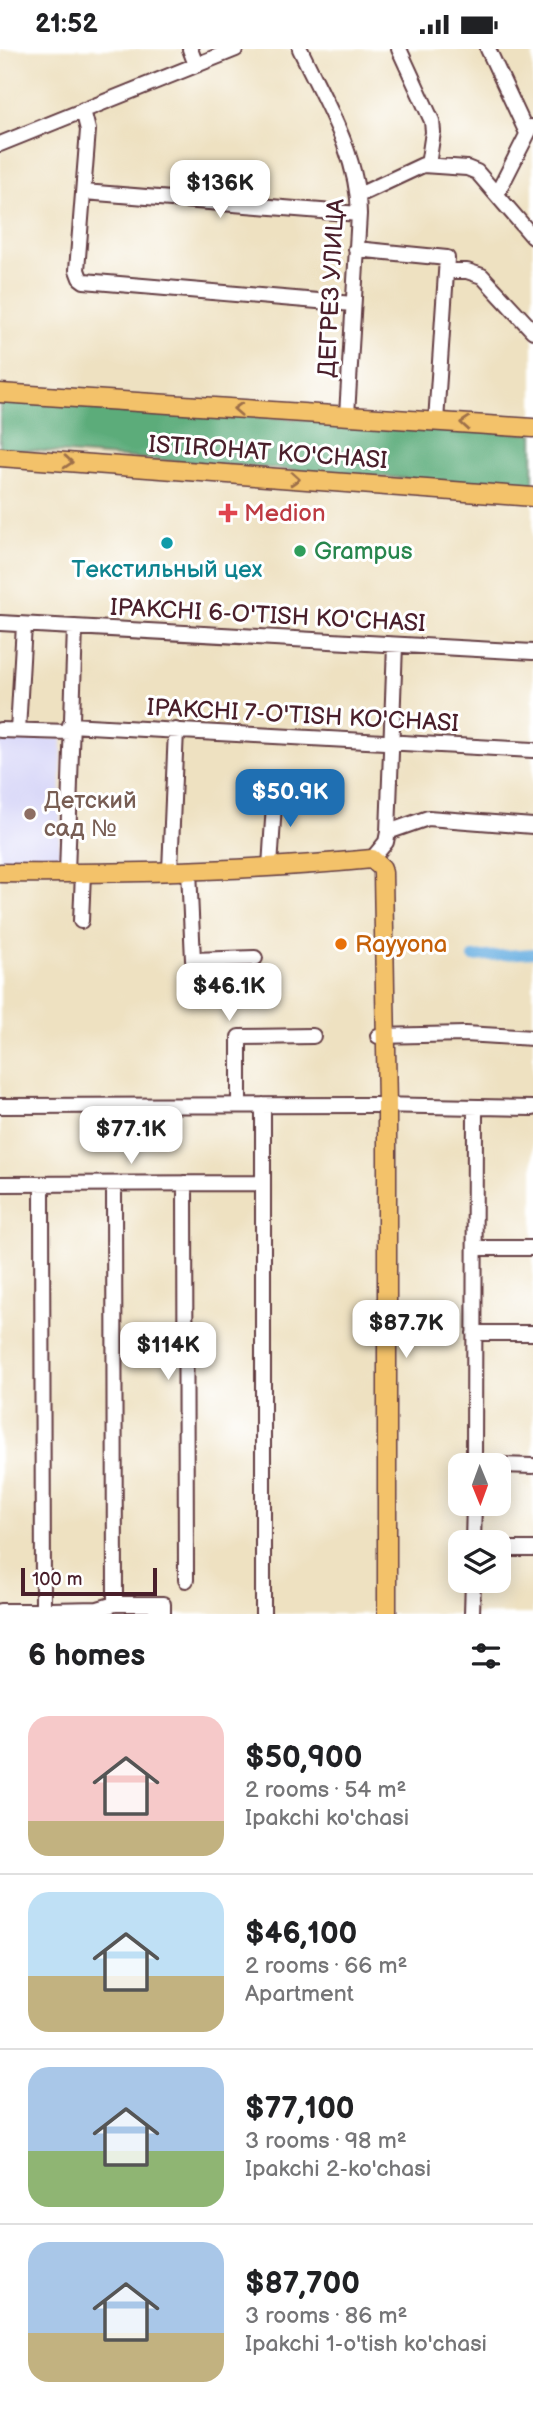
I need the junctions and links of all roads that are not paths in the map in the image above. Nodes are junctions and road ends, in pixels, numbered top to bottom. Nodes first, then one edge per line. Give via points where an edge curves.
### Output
1 (190, 49) edge
2 (236, 49) edge
3 (300, 49) edge
4 (399, 49) edge
5 (488, 49) edge
6 (197, 65) junction
7 (83, 110) junction
8 (530, 127) edge
9 (0, 144) edge
10 (428, 165) junction
11 (84, 192) junction
12 (497, 194) junction
13 (359, 195) junction
14 (359, 213) junction
15 (533, 237) edge
16 (356, 249) junction
17 (447, 271) junction
18 (353, 304) junction
19 (533, 331) edge
20 (0, 393) edge
21 (347, 415) junction
22 (436, 421) junction
23 (533, 428) edge
24 (0, 457) edge
25 (533, 497) edge
26 (0, 623) edge
27 (24, 625) junction
28 (75, 627) junction
29 (395, 645) junction
30 (533, 652) edge
31 (70, 729) junction
32 (0, 730) edge
33 (18, 730) junction
34 (176, 730) junction
35 (392, 742) junction
36 (533, 750) edge
37 (275, 788) dead end
38 (533, 826) edge
39 (388, 832) junction
40 (372, 859) junction
41 (270, 867) junction
42 (170, 870) junction
43 (189, 870) junction
44 (0, 873) edge
45 (75, 873) junction
46 (81, 921) dead end
47 (255, 958) dead end
48 (313, 1036) dead end
49 (382, 1036) junction
50 (533, 1038) edge
51 (0, 1105) edge
52 (239, 1105) junction
53 (263, 1105) junction
54 (383, 1106) junction
55 (475, 1108) junction
56 (533, 1108) edge
57 (263, 1183) junction
58 (0, 1184) edge
59 (41, 1184) junction
60 (114, 1184) junction
61 (185, 1184) junction
62 (476, 1248) junction
63 (533, 1248) edge
64 (474, 1333) junction
65 (533, 1333) edge
66 (474, 1453) edge
67 (511, 1465) edge
68 (533, 1466) edge
69 (511, 1549) edge
70 (533, 1549) edge
71 (186, 1580) dead end
72 (473, 1593) edge
73 (115, 1604) junction
74 (163, 1609) edge
75 (43, 1610) junction
76 (0, 1611) edge
77 (98, 1611) edge
78 (262, 1614) edge
79 (379, 1614) edge
80 (387, 1614) edge
81 (472, 1614) edge

1 - 6 street
2 - 6 street
3 - 13 street, ДЕГРЕЗ УЛИЦА via 351,159
4 - 10 street via 432,121
5 - 8 street
6 - 7 street
7 - 9 street
7 - 11 street via 88,130
8 - 12 street
10 - 12 street via 472,169
10 - 13 street
11 - 14 street
11 - 18 street via 77,270 84,281
12 - 15 street
13 - 14 street, ДЕГРЕЗ УЛИЦА
14 - 16 street, ДЕГРЕЗ УЛИЦА
16 - 17 street via 447,258
16 - 18 street, ДЕГРЕЗ УЛИЦА
17 - 19 street via 482,276
17 - 22 street
18 - 21 street, ДЕГРЕЗ УЛИЦА
21 -> 20 main road, ISTIROHAT KO'CHASI
21 - 22 main road, ISTIROHAT KO'CHASI
23 -> 22 main road, ISTIROHAT KO'CHASI
24 -> 25 main road, ISTIROHAT KO'CHASI
26 - 27 street, IPAKCHI 6-O'TISH KO'CHASI
27 - 28 street, IPAKCHI 6-O'TISH KO'CHASI
27 - 33 street
28 - 29 street, IPAKCHI 6-O'TISH KO'CHASI
28 - 31 street
29 - 30 street, IPAKCHI 6-O'TISH KO'CHASI
29 - 35 street
31 - 33 street, IPAKCHI 7-O'TISH KO'CHASI
31 - 34 street, IPAKCHI 7-O'TISH KO'CHASI
31 - 45 street
32 - 33 street, IPAKCHI 7-O'TISH KO'CHASI
34 - 35 street, IPAKCHI 7-O'TISH KO'CHASI
34 - 42 street
35 - 36 street, IPAKCHI 7-O'TISH KO'CHASI
35 - 39 street
37 - 41 street
38 - 39 street via 428,818
39 - 40 street
40 - 41 main road
40 - 49 main road
41 - 43 main road
42 - 43 main road
42 - 45 main road
43 - 47 street via 193,960
44 - 45 main road
45 - 46 street
48 - 52 street via 239,1037
49 - 50 street
49 - 54 main road
51 - 52 street
52 - 53 street
53 - 54 street
53 - 57 street
54 - 55 street
54 - 79 main road
54 - 80 main road
55 - 56 street
55 - 62 street
57 - 61 street
57 - 78 street
58 - 59 street
59 - 60 street
59 - 75 street
60 - 61 street
60 - 73 street
61 - 71 street
62 - 63 street
62 - 64 street
64 - 65 street
64 - 66 street
67 - 68 street
69 - 70 street
72 - 81 street
73 - 74 street
73 - 77 street
75 - 76 street
75 - 77 street

